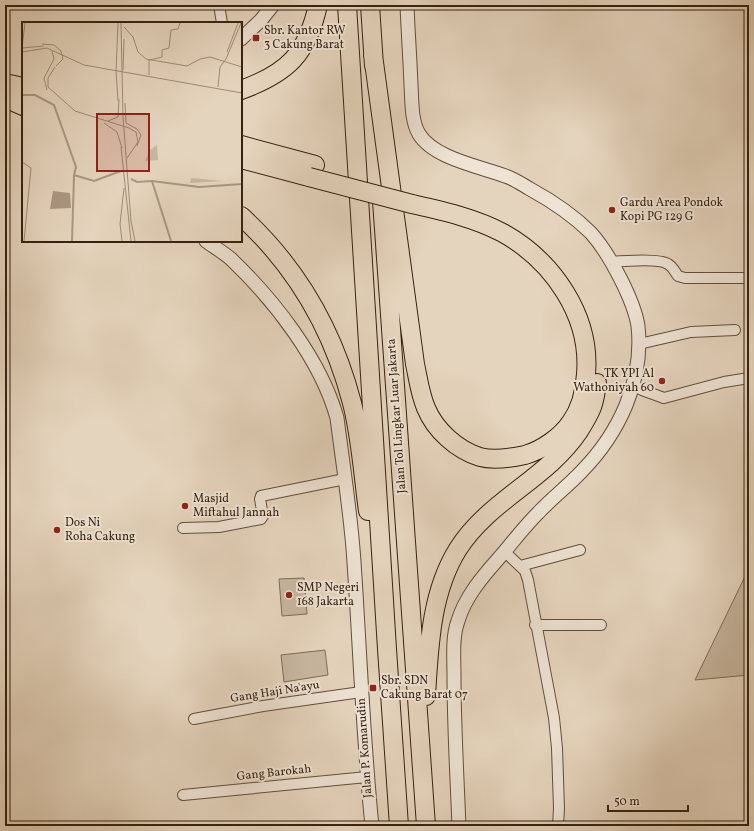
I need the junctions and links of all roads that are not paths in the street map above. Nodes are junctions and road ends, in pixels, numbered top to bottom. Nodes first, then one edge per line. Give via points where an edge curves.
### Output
1 (219, 5) edge
2 (273, 5) edge
3 (318, 5) edge
4 (347, 5) edge
5 (370, 5) edge
6 (407, 5) edge
7 (222, 22) edge
8 (242, 38) edge
9 (373, 56) junction
10 (5, 77) edge
11 (22, 80) edge
12 (5, 83) edge
13 (22, 87) edge
14 (244, 89) edge
15 (5, 98) edge
16 (22, 104) edge
17 (242, 145) edge
18 (242, 159) edge
19 (312, 171) junction
20 (413, 198) junction
21 (242, 217) edge
22 (207, 242) edge
23 (612, 262) junction
24 (749, 278) edge
25 (735, 330) dead end
26 (639, 344) junction
27 (749, 378) edge
28 (634, 386) junction
29 (345, 479) junction
30 (183, 528) dead end
31 (580, 550) dead end
32 (504, 551) junction
33 (520, 566) junction
34 (535, 625) junction
35 (601, 625) dead end
36 (387, 649) junction
37 (361, 692) junction
38 (194, 719) dead end
39 (367, 777) junction
40 (423, 786) junction
41 (183, 795) dead end
42 (372, 826) edge
43 (399, 826) edge
44 (426, 826) edge
45 (459, 826) edge
46 (558, 826) edge

1 - 7 street
2 - 8 street
3 - 14 highway via 311,32 291,63 262,82
4 - 36 highway, Jalan Tol Lingkar Luar Jakarta
5 - 9 highway, Jalan Tol Lingkar Luar Jakarta
6 - 23 street via 412,103 414,121 421,137 428,145 443,153 462,162 510,177 552,201 591,233
9 - 20 highway via 415,364 426,408 440,430 472,454 497,458 516,457 532,452 549,443 571,423 586,385 587,356 582,330 570,301 546,266 533,253 503,233
9 - 40 highway, Jalan Tol Lingkar Luar Jakarta
10 - 11 highway
12 - 13 highway
15 - 16 highway
17 - 19 highway
18 - 19 highway
19 - 20 highway
20 - 40 highway via 468,206 491,214 543,247 555,259 582,299 596,340 599,360 592,408 574,438 554,461 482,519 458,548 448,566 435,607 430,637
21 - 36 highway via 275,250 306,293 322,321 347,385 357,428
22 - 29 street, Jalan P. Komarudin via 230,258 268,298 314,365 337,418
23 - 24 street via 642,260 666,263 678,276 685,278
23 - 26 street via 633,306
25 - 26 street via 691,332
26 - 28 street
27 - 28 street via 664,398
28 - 32 street via 618,423 604,445
29 - 30 street via 261,496 261,519 219,526
29 - 37 street, Jalan P. Komarudin via 354,561
31 - 33 street
32 - 33 street
32 - 45 street via 478,583 457,621 454,655
33 - 34 street via 528,580
34 - 35 street
34 - 46 street via 552,707 557,748
36 - 43 highway, Jalan Tol Lingkar Luar Jakarta
37 - 38 street, Gang Haji Na'ayu
37 - 39 street, Jalan P. Komarudin
39 - 41 street, Gang Barokah
39 - 42 street, Jalan P. Komarudin
40 - 44 highway, Jalan Tol Lingkar Luar Jakarta

